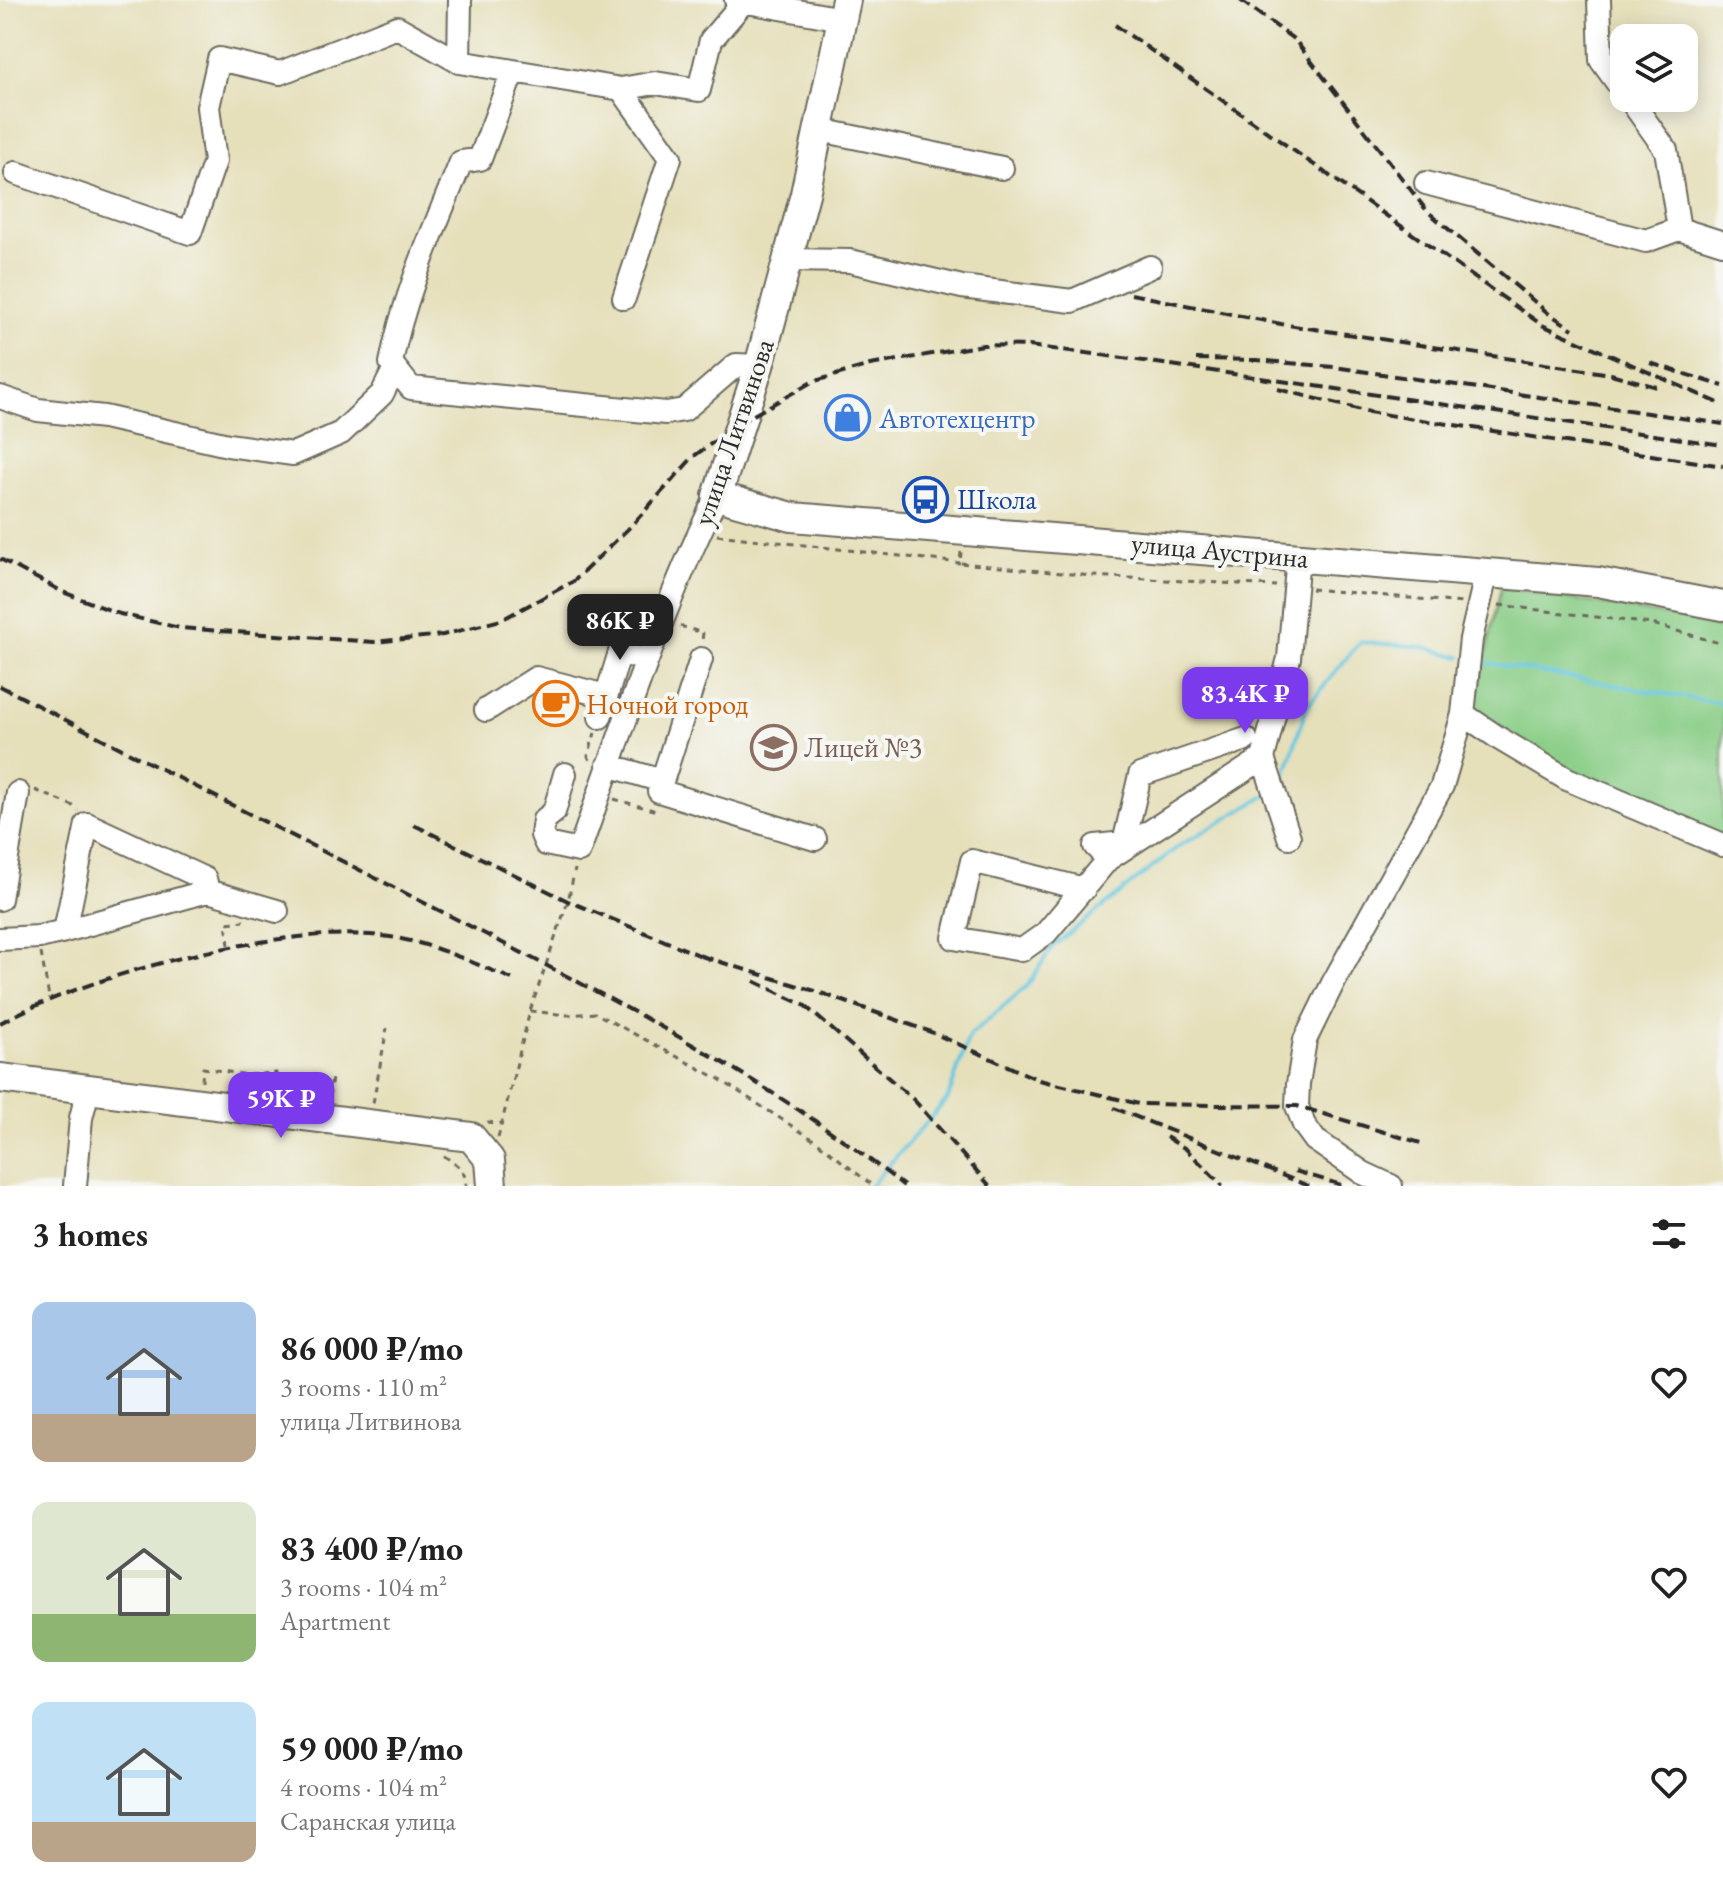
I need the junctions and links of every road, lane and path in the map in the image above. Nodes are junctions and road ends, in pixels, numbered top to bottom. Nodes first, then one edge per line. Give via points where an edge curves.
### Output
1 (460, 0) edge
2 (741, 0) edge
3 (1599, 0) edge
4 (844, 9) edge
5 (459, 62) junction
6 (513, 71) junction
7 (1610, 73) edge
8 (621, 89) junction
9 (1639, 112) edge
10 (820, 130) junction
11 (1002, 168) dead end
12 (16, 173) dead end
13 (1426, 183) dead end
14 (1679, 229) junction
15 (1723, 243) edge
16 (787, 260) junction
17 (1150, 267) dead end
18 (624, 298) dead end
19 (759, 366) junction
20 (395, 368) junction
21 (0, 397) edge
22 (717, 496) junction
23 (964, 531) junction
24 (699, 532) junction
25 (1298, 556) junction
26 (960, 563) junction
27 (1487, 571) junction
28 (1296, 587) junction
29 (1478, 604) junction
30 (1723, 606) edge
31 (661, 620) junction
32 (1723, 644) edge
33 (701, 659) joint
34 (645, 660) junction
35 (486, 710) dead end
36 (1463, 714) junction
37 (1246, 739) dead end
38 (1263, 758) junction
39 (608, 765) junction
40 (565, 774) dead end
41 (660, 786) junction
42 (599, 795) junction
43 (9, 798) edge
44 (87, 824) junction
45 (1289, 837) dead end
46 (815, 839) dead end
47 (1723, 845) edge
48 (579, 851) junction
49 (1108, 859) junction
50 (1084, 889) dead end
51 (208, 891) junction
52 (0, 899) edge
53 (243, 911) junction
54 (277, 911) dead end
55 (65, 931) junction
56 (39, 937) junction
57 (0, 939) edge
58 (229, 945) dead end
59 (49, 997) dead end
60 (530, 1011) junction
61 (387, 1028) dead end
62 (0, 1078) edge
63 (332, 1078) dead end
64 (202, 1085) dead end
65 (88, 1090) junction
66 (274, 1094) dead end
67 (328, 1101) dead end
68 (372, 1107) dead end
69 (491, 1173) edge
70 (75, 1186) edge
71 (873, 1186) edge
72 (1391, 1186) edge

1 - 5 street
2 - 4 street
2 - 8 street via 711,40 699,90 655,83
3 - 7 street via 1601,60
4 - 10 main road, улица Литвинова
5 - 6 street
5 - 12 street via 397,27 280,73 219,59 208,107 215,161 190,233
6 - 8 street
6 - 20 street via 480,159 461,162 430,240 395,340
8 - 18 street via 670,158
9 - 14 street via 1666,150
10 - 11 street
10 - 16 main road, улица Литвинова
13 - 14 street via 1646,241
14 - 15 street
16 - 17 street via 850,261 962,287 1072,301
16 - 19 main road, улица Литвинова
19 - 20 street via 736,365 684,410 666,413 411,388
19 - 22 main road, улица Литвинова
20 - 21 street via 382,394 341,433 293,454 104,417 38,410
22 - 23 main road, улица Аустрина via 792,517
22 - 24 street, улица Литвинова
23 - 25 main road, улица Аустрина
23 - 26 path
24 - 26 path
24 - 31 street, улица Литвинова
25 - 27 main road, улица Аустрина
25 - 28 street
26 - 28 path
27 - 29 street
27 - 30 main road, улица Аустрина via 1598,582
28 - 29 path
28 - 38 street via 1289,658
29 - 32 path via 1652,624
29 - 36 street
31 - 33 path via 703,633
31 - 34 street, улица Литвинова
33 - 41 street
34 - 35 street via 620,652 603,707 536,678
34 - 39 street, улица Литвинова
36 - 47 street via 1567,779
36 - 72 street via 1442,786 1305,1040 1298,1084 1297,1106 1315,1140
37 - 49 street via 1140,775 1124,843 1095,846
38 - 45 street
38 - 49 street
39 - 41 street
39 - 42 street, улица Литвинова
40 - 48 street via 542,835 546,844
41 - 42 path via 653,810
41 - 46 street
42 - 48 street, улица Литвинова
43 - 44 path via 30,788 73,806
43 - 52 street
44 - 51 street via 205,879
44 - 55 street
48 - 60 path via 568,901
49 - 50 street via 1046,933 1022,950 954,938 972,861
51 - 53 street
51 - 55 street
53 - 54 street
53 - 58 path via 226,923
55 - 56 street
56 - 57 street
56 - 59 path
60 - 69 path
60 - 71 path via 595,1013 719,1079
61 - 68 path
62 - 65 main road
63 - 67 path
64 - 66 path via 203,1068 276,1073
65 - 69 main road via 471,1137
65 - 70 street

